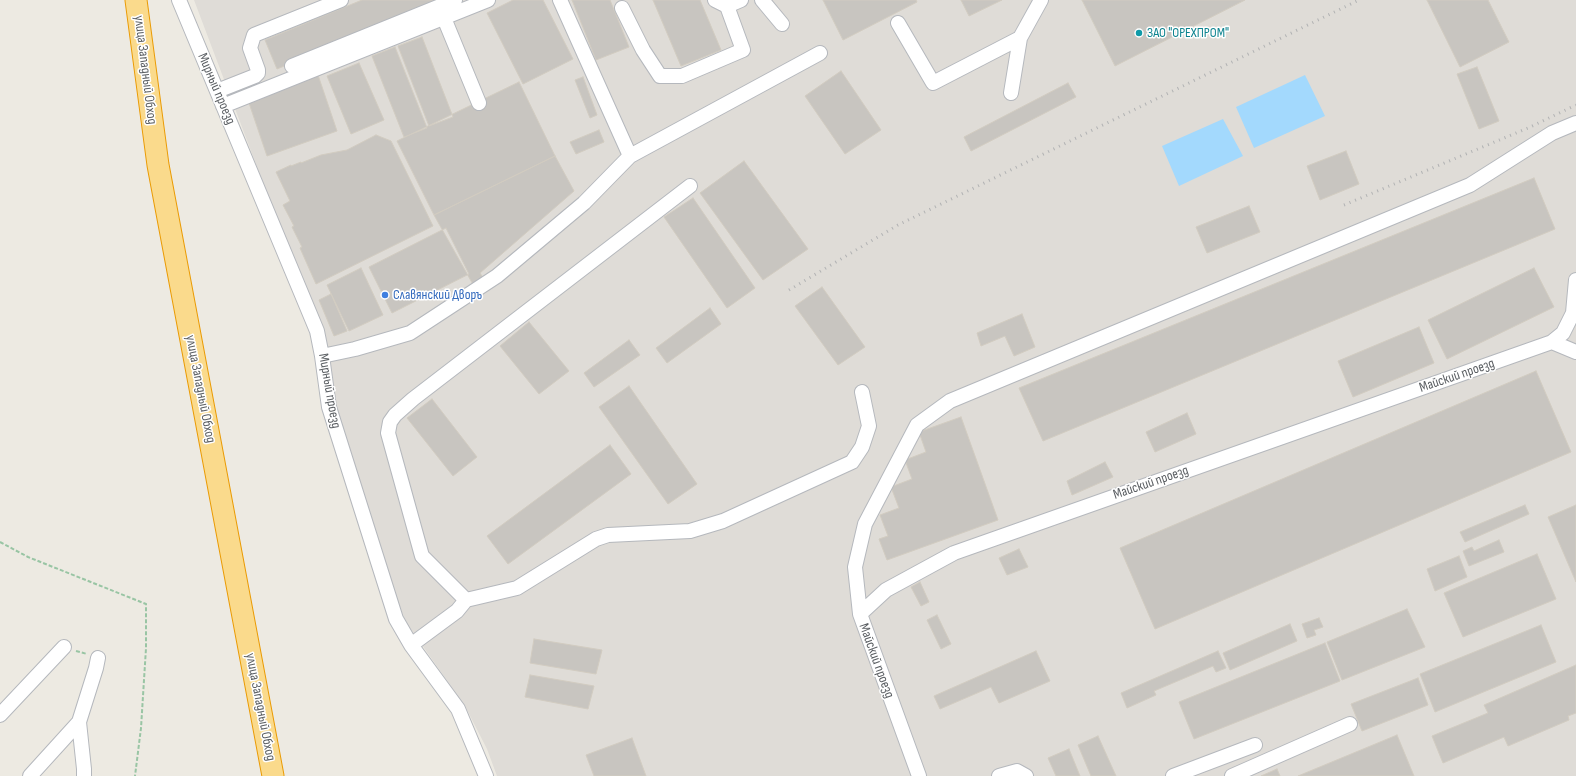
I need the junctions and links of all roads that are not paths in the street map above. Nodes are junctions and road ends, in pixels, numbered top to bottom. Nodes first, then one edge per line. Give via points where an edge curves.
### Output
1 (128, 0) edge
2 (136, 0) edge
3 (179, 0) edge
4 (341, 0) edge
5 (455, 0) edge
6 (488, 0) edge
7 (560, 0) edge
8 (741, 0) edge
9 (762, 0) edge
10 (1041, 0) edge
11 (721, 3) edge
12 (622, 8) dead end
13 (444, 18) junction
14 (898, 23) dead end
15 (782, 24) dead end
16 (1020, 38) junction
17 (820, 53) dead end
18 (292, 66) dead end
19 (217, 91) junction
20 (1010, 92) dead end
21 (479, 103) dead end
22 (223, 106) junction
23 (1576, 123) edge
24 (630, 156) junction
25 (690, 186) dead end
26 (1576, 280) edge
27 (1552, 342) junction
28 (1576, 352) edge
29 (322, 356) junction
30 (862, 392) dead end
31 (466, 600) junction
32 (860, 614) junction
33 (411, 645) junction
34 (64, 648) road end
35 (98, 658) road end
36 (0, 714) edge
37 (79, 722) junction
38 (1350, 724) dead end
39 (1255, 744) dead end
40 (30, 776) edge
41 (84, 776) edge
42 (264, 776) edge
43 (273, 776) edge
44 (486, 776) edge
45 (919, 776) edge
46 (999, 776) edge
47 (1026, 776) edge
48 (1173, 776) edge
49 (1232, 776) edge

1 - 42 highway, улица Западный Обход via 151,167 201,449
2 - 43 highway, улица Западный Обход via 158,165
3 - 19 street, Мирный проезд
4 - 19 street via 254,35 250,48 258,73
5 - 18 street
6 - 13 street
7 - 24 street
8 - 11 street
9 - 15 street
10 - 16 street
11 - 12 street via 743,50 682,76 660,76 643,50
13 - 21 street
13 - 22 street
14 - 16 street via 933,83
16 - 20 street
17 - 24 street
19 - 22 street, Мирный проезд
22 - 29 street, Мирный проезд via 317,331
23 - 32 street via 1552,133 1470,185 950,401 917,425 865,524 855,567
24 - 29 street via 584,203 497,276 410,333
25 - 31 street via 413,399 390,422 388,433 422,556
26 - 27 street, Майский проезд via 1573,313 1563,333
27 - 28 street
27 - 32 street, Майский проезд via 954,553 886,590
29 - 33 street, Мирный проезд via 328,407 396,619
30 - 31 street via 869,426 862,447 852,462 723,521 690,531 608,535 596,539 517,588
31 - 33 street via 457,610
32 - 45 street, Майский проезд
33 - 44 street, Мирный проезд via 458,709
34 - 36 street
35 - 37 street
37 - 40 street
37 - 41 street
38 - 49 street
39 - 48 street
46 - 47 street via 1017,771

